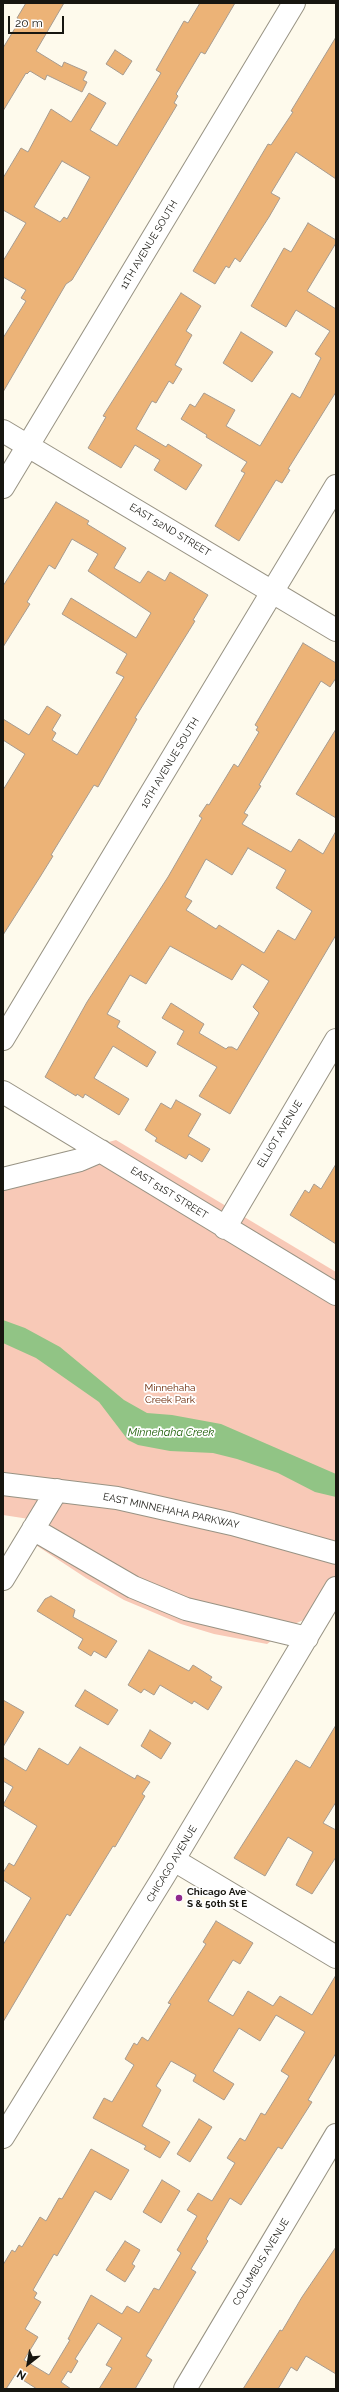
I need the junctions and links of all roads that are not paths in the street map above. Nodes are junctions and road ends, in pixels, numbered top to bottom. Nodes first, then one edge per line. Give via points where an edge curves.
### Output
1 (294, 3) edge
2 (3, 431) edge
3 (29, 446) junction
4 (336, 486) edge
5 (3, 488) edge
6 (273, 592) junction
7 (336, 630) edge
8 (3, 1039) edge
9 (336, 1040) edge
10 (3, 1092) edge
11 (101, 1151) junction
12 (3, 1179) edge
13 (225, 1228) junction
14 (336, 1294) edge
15 (3, 1484) edge
16 (57, 1490) junction
17 (33, 1529) junction
18 (336, 1553) edge
19 (3, 1579) edge
20 (336, 1588) edge
21 (307, 1638) junction
22 (174, 1860) junction
23 (336, 1956) edge
24 (336, 2135) edge
25 (3, 2137) edge
26 (185, 2389) edge

1 - 3 street, 11TH AVENUE SOUTH
2 - 3 street, EAST 52ND STREET
3 - 5 street, 11TH AVENUE SOUTH
3 - 6 street, EAST 52ND STREET
4 - 6 street, 10TH AVENUE SOUTH
6 - 7 street, EAST 52ND STREET
6 - 8 street, 10TH AVENUE SOUTH
9 - 13 street, ELLIOT AVENUE
10 - 11 street, EAST 51ST STREET
11 - 12 street via 80,1160
11 - 13 street, EAST 51ST STREET
13 - 14 street, EAST 51ST STREET
15 - 16 street, EAST MINNEHAHA PARKWAY
16 - 17 street
16 - 18 street, EAST MINNEHAHA PARKWAY via 117,1498 232,1524
17 - 19 street
17 - 21 street via 133,1587 186,1609
20 - 21 street, CHICAGO AVENUE
21 - 22 street, CHICAGO AVENUE
22 - 23 street
22 - 25 street, CHICAGO AVENUE
24 - 26 street, COLUMBUS AVENUE

